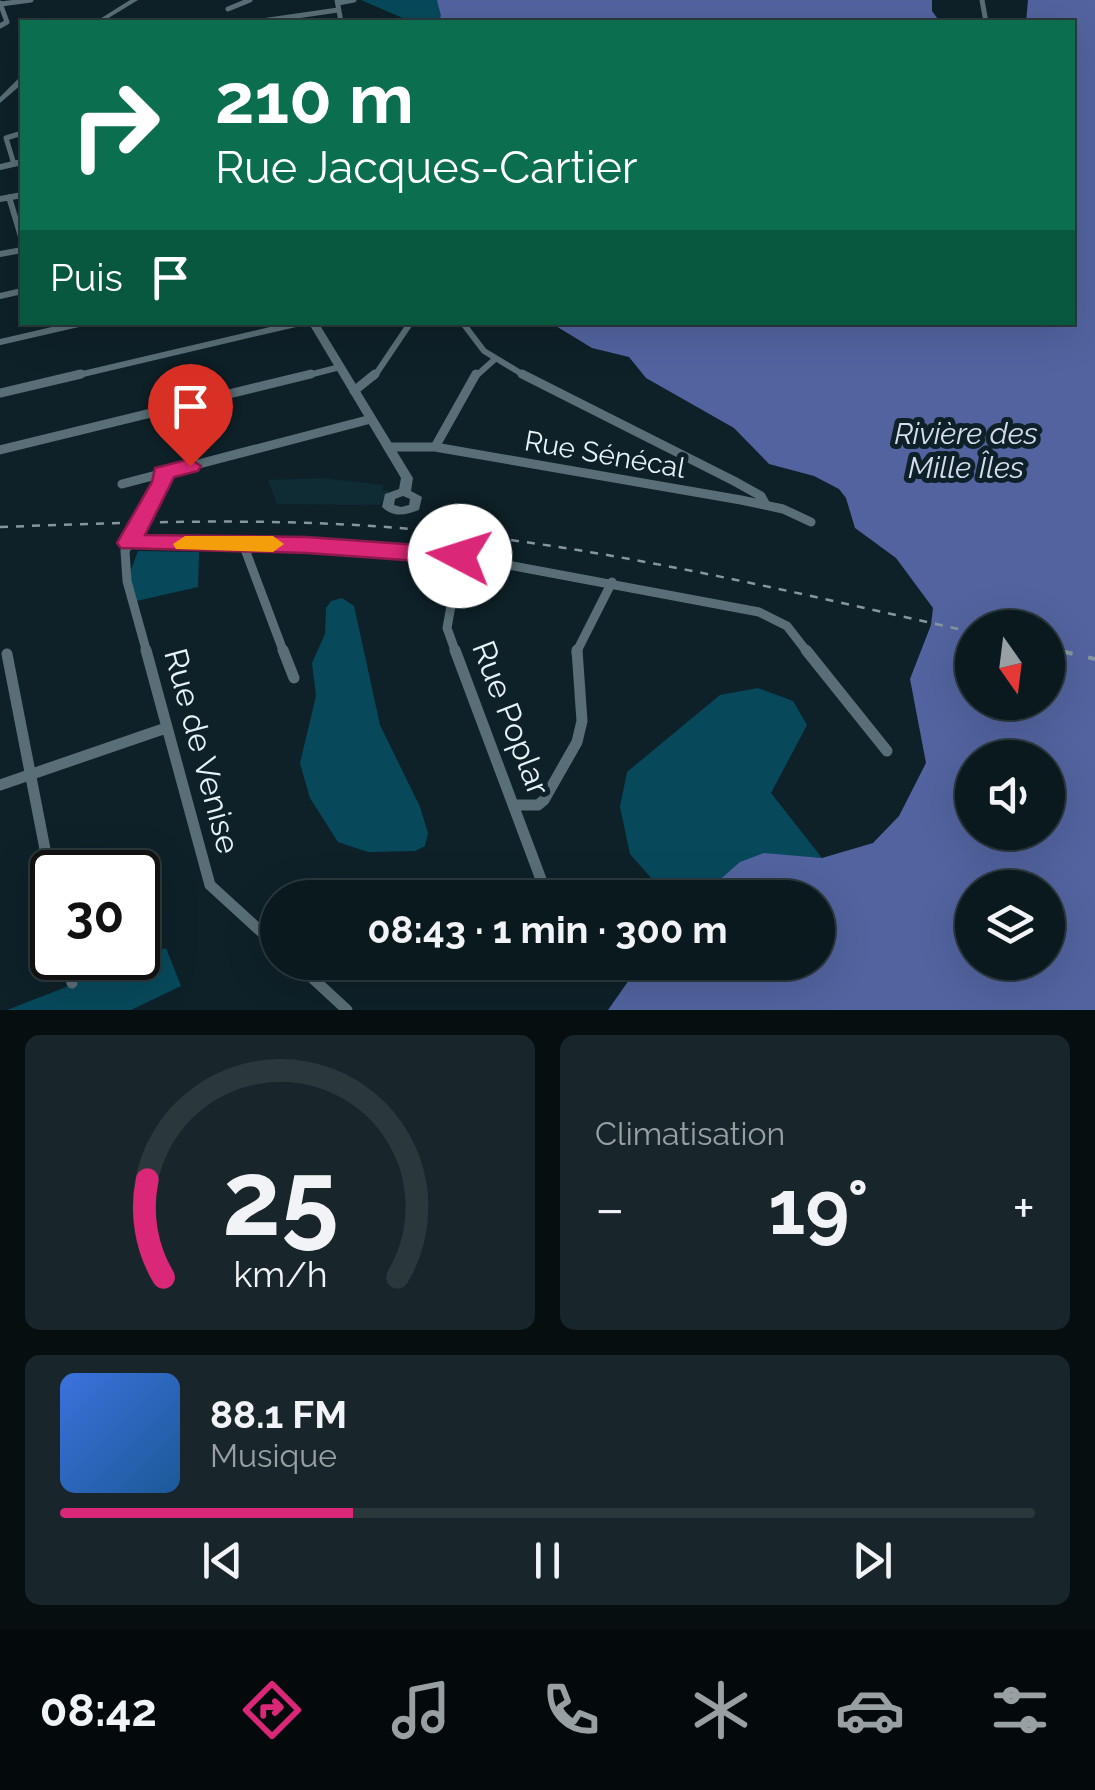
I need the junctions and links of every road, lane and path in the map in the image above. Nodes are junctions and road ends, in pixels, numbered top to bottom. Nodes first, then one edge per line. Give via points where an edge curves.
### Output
1 (31, 0) edge
2 (250, 0) edge
3 (354, 0) edge
4 (129, 1) edge
5 (0, 3) edge
6 (338, 4) edge
7 (228, 10) dead end
8 (106, 20) edge
9 (264, 20) edge
10 (0, 26) edge
11 (20, 82) edge
12 (0, 100) edge
13 (20, 134) edge
14 (18, 163) edge
15 (0, 166) edge
16 (5, 198) edge
17 (20, 235) edge
18 (74, 325) edge
19 (291, 325) edge
20 (315, 325) edge
21 (409, 325) edge
22 (465, 325) edge
23 (0, 342) edge
24 (494, 359) junction
25 (340, 367) junction
26 (354, 391) junction
27 (0, 393) edge
28 (371, 419) junction
29 (388, 446) junction
30 (435, 448) junction
31 (0, 450) edge
32 (163, 473) junction
33 (122, 484) dead end
34 (405, 492) dead end
35 (766, 504) junction
36 (811, 522) dead end
37 (129, 543) junction
38 (243, 544) junction
39 (460, 556) junction
40 (612, 582) junction
41 (7, 654) dead end
42 (294, 678) dead end
43 (166, 728) junction
44 (888, 751) dead end
45 (31, 774) junction
46 (0, 785) edge
47 (516, 806) junction
48 (45, 850) edge
49 (542, 880) edge
50 (260, 930) edge
51 (71, 980) edge
52 (314, 980) edge
53 (72, 983) dead end
54 (347, 1010) edge

1 - 5 street
2 - 7 street
3 - 6 street
4 - 8 street
5 - 10 street via 7,22
6 - 9 street
11 - 12 street
13 - 14 street via 6,138
14 - 15 street
16 - 17 street
18 - 23 street
19 - 27 street
20 - 25 street
21 - 26 street via 373,379
22 - 24 street
24 - 30 street via 476,373
24 - 35 street via 734,481
25 - 26 street
25 - 31 street
26 - 28 street
28 - 29 street
28 - 32 street
29 - 30 street, Rue Sénécal
29 - 34 street via 408,480
30 - 35 street, Rue Sénécal
32 - 33 street
32 - 37 street
35 - 36 street, Rue Sénécal
37 - 38 street
37 - 43 street, Rue de Venise via 127,581
38 - 39 street
38 - 42 street
39 - 40 street
39 - 47 street, Rue Poplar via 447,628
40 - 44 street via 758,612 787,626
40 - 47 street via 574,660 582,721 577,742 544,800
41 - 45 street
43 - 45 street
43 - 50 street, Rue de Venise via 210,885
45 - 46 street
45 - 48 street
47 - 49 street, Rue Poplar
51 - 53 street
52 - 54 street

